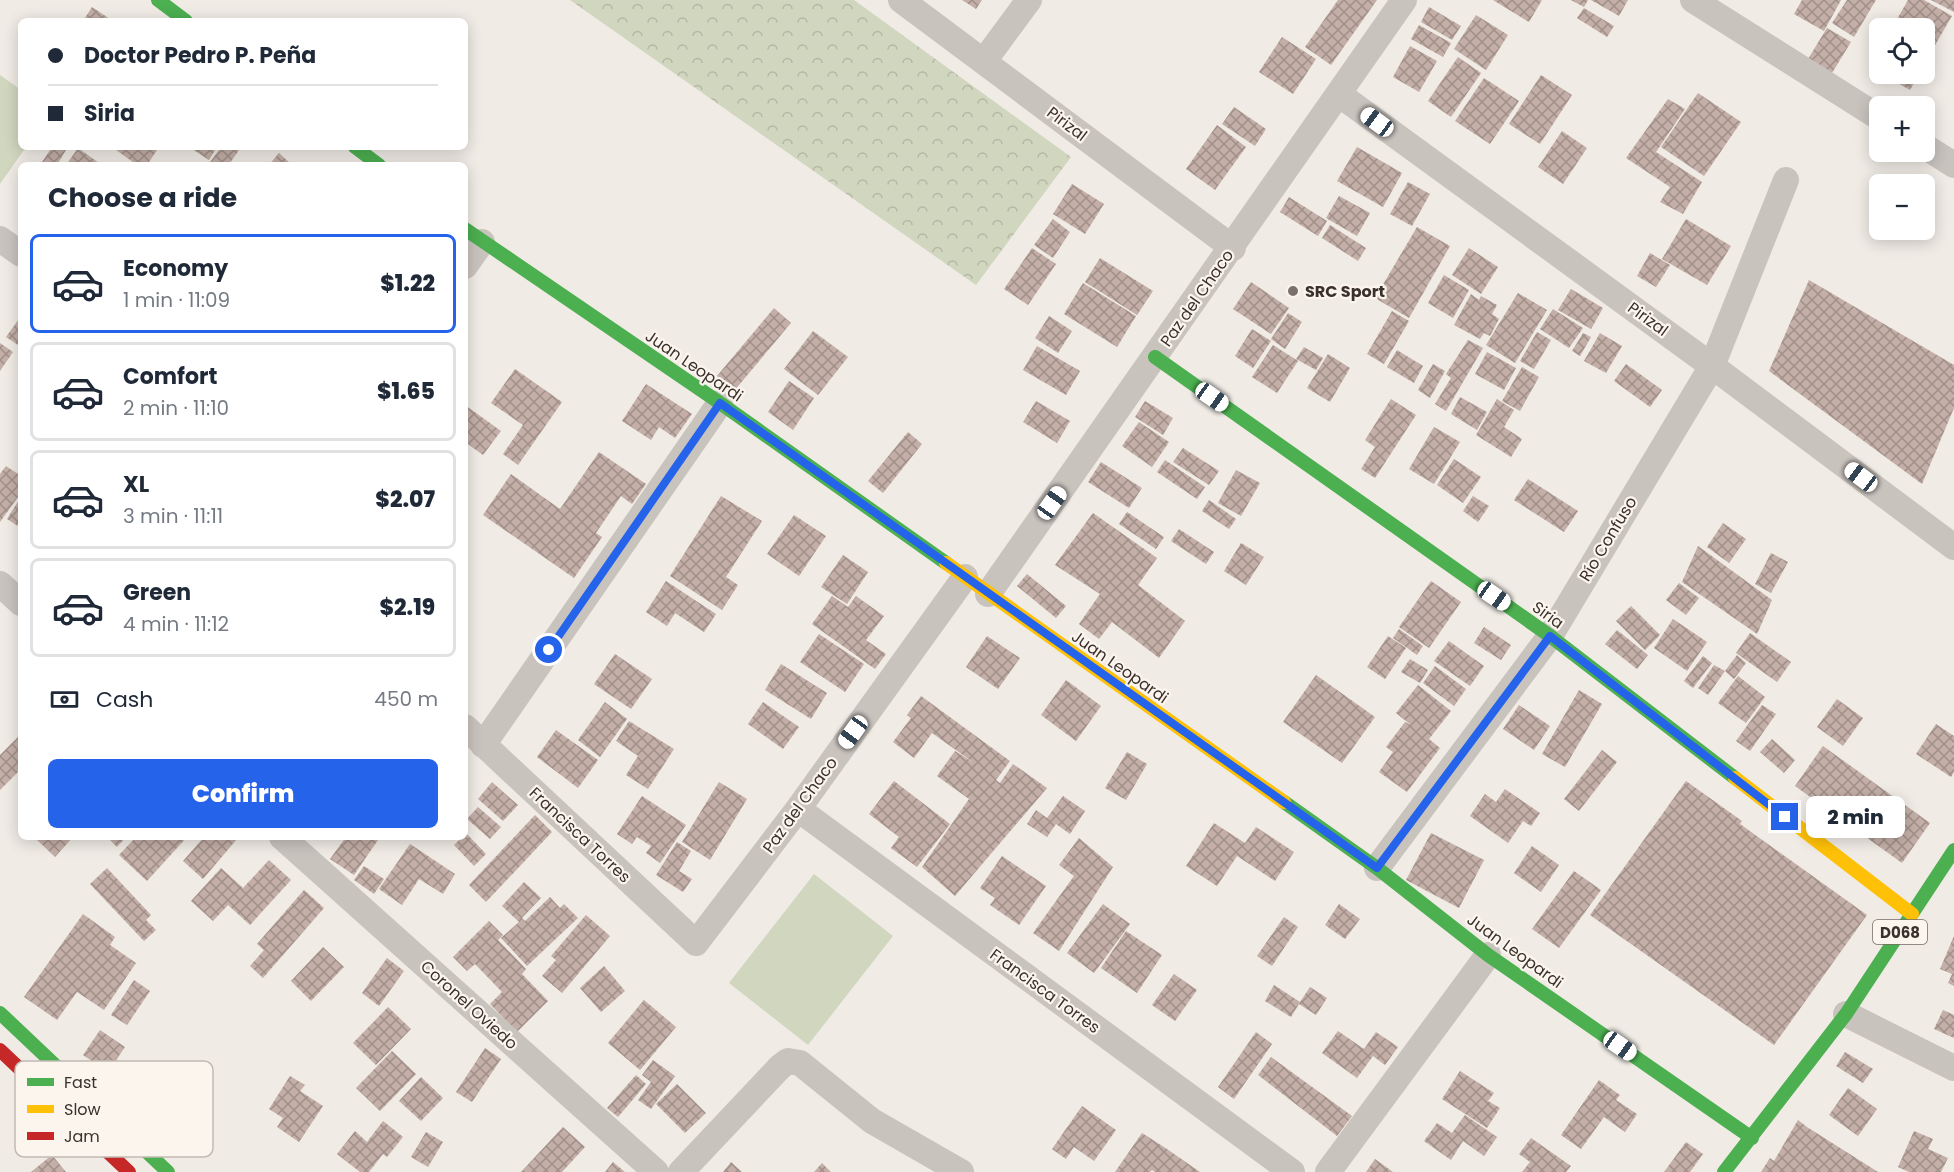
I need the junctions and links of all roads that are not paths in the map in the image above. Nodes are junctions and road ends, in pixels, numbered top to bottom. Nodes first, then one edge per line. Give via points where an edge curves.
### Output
1 (158, 0) edge
2 (901, 0) edge
3 (1029, 0) edge
4 (1404, 0) edge
5 (1692, 0) edge
6 (182, 18) edge
7 (984, 61) junction
8 (1340, 95) junction
9 (1869, 111) edge
10 (359, 150) edge
11 (1935, 153) edge
12 (376, 162) edge
13 (1954, 165) edge
14 (1786, 180) dead end
15 (474, 235) edge
16 (0, 238) edge
17 (1233, 248) junction
18 (18, 252) edge
19 (468, 256) edge
20 (1155, 357) junction
21 (1712, 366) junction
22 (720, 403) junction
23 (1954, 547) edge
24 (965, 577) junction
25 (0, 584) edge
26 (988, 594) junction
27 (18, 600) edge
28 (1550, 636) junction
29 (474, 736) edge
30 (798, 809) junction
31 (285, 840) edge
32 (1954, 850) edge
33 (1377, 868) junction
34 (1912, 914) junction
35 (696, 943) joint
36 (1488, 955) junction
37 (0, 1013) edge
38 (1846, 1014) junction
39 (0, 1050) edge
40 (51, 1061) edge
41 (15, 1064) edge
42 (1954, 1068) edge
43 (1752, 1138) junction
44 (113, 1157) edge
45 (152, 1157) edge
46 (129, 1172) edge
47 (168, 1172) edge
48 (656, 1172) edge
49 (681, 1172) edge
50 (961, 1172) edge
51 (1292, 1172) edge
52 (1329, 1172) edge
53 (1724, 1172) edge

1 - 6 main road
2 - 7 street, Pirizal
3 - 7 street
4 - 8 street, Paz del Chaco
5 - 9 street
7 - 17 street, Pirizal
8 - 17 street, Paz del Chaco
8 - 21 street, Pirizal
10 - 12 main road
11 - 13 street
14 - 21 street, Río Confuso
15 - 19 street
15 - 22 main road, Juan Leopardi
16 - 18 street
17 - 20 street, Paz del Chaco
20 - 26 street, Paz del Chaco
20 - 28 main road, Siria
21 - 23 street, Pirizal
21 - 28 street, Río Confuso
22 - 24 main road, Juan Leopardi
22 - 29 street
24 - 26 main road, Juan Leopardi
24 - 30 street, Paz del Chaco
25 - 27 street
26 - 33 main road, Juan Leopardi
28 - 33 street, Río Confuso
28 - 34 main road, Siria
29 - 35 street, Francisca Torres
30 - 35 street, Paz del Chaco
30 - 51 street, Francisca Torres
31 - 48 street, Coronel Oviedo
32 - 34 main road, D068
33 - 36 main road, Juan Leopardi
34 - 38 main road, D068
36 - 43 main road, Juan Leopardi
36 - 52 street
37 - 40 main road
38 - 42 street
38 - 43 main road, D068
39 - 41 main road
43 - 53 main road, D068
44 - 46 main road
45 - 47 main road
49 - 50 street via 788,1061 800,1063 872,1121

